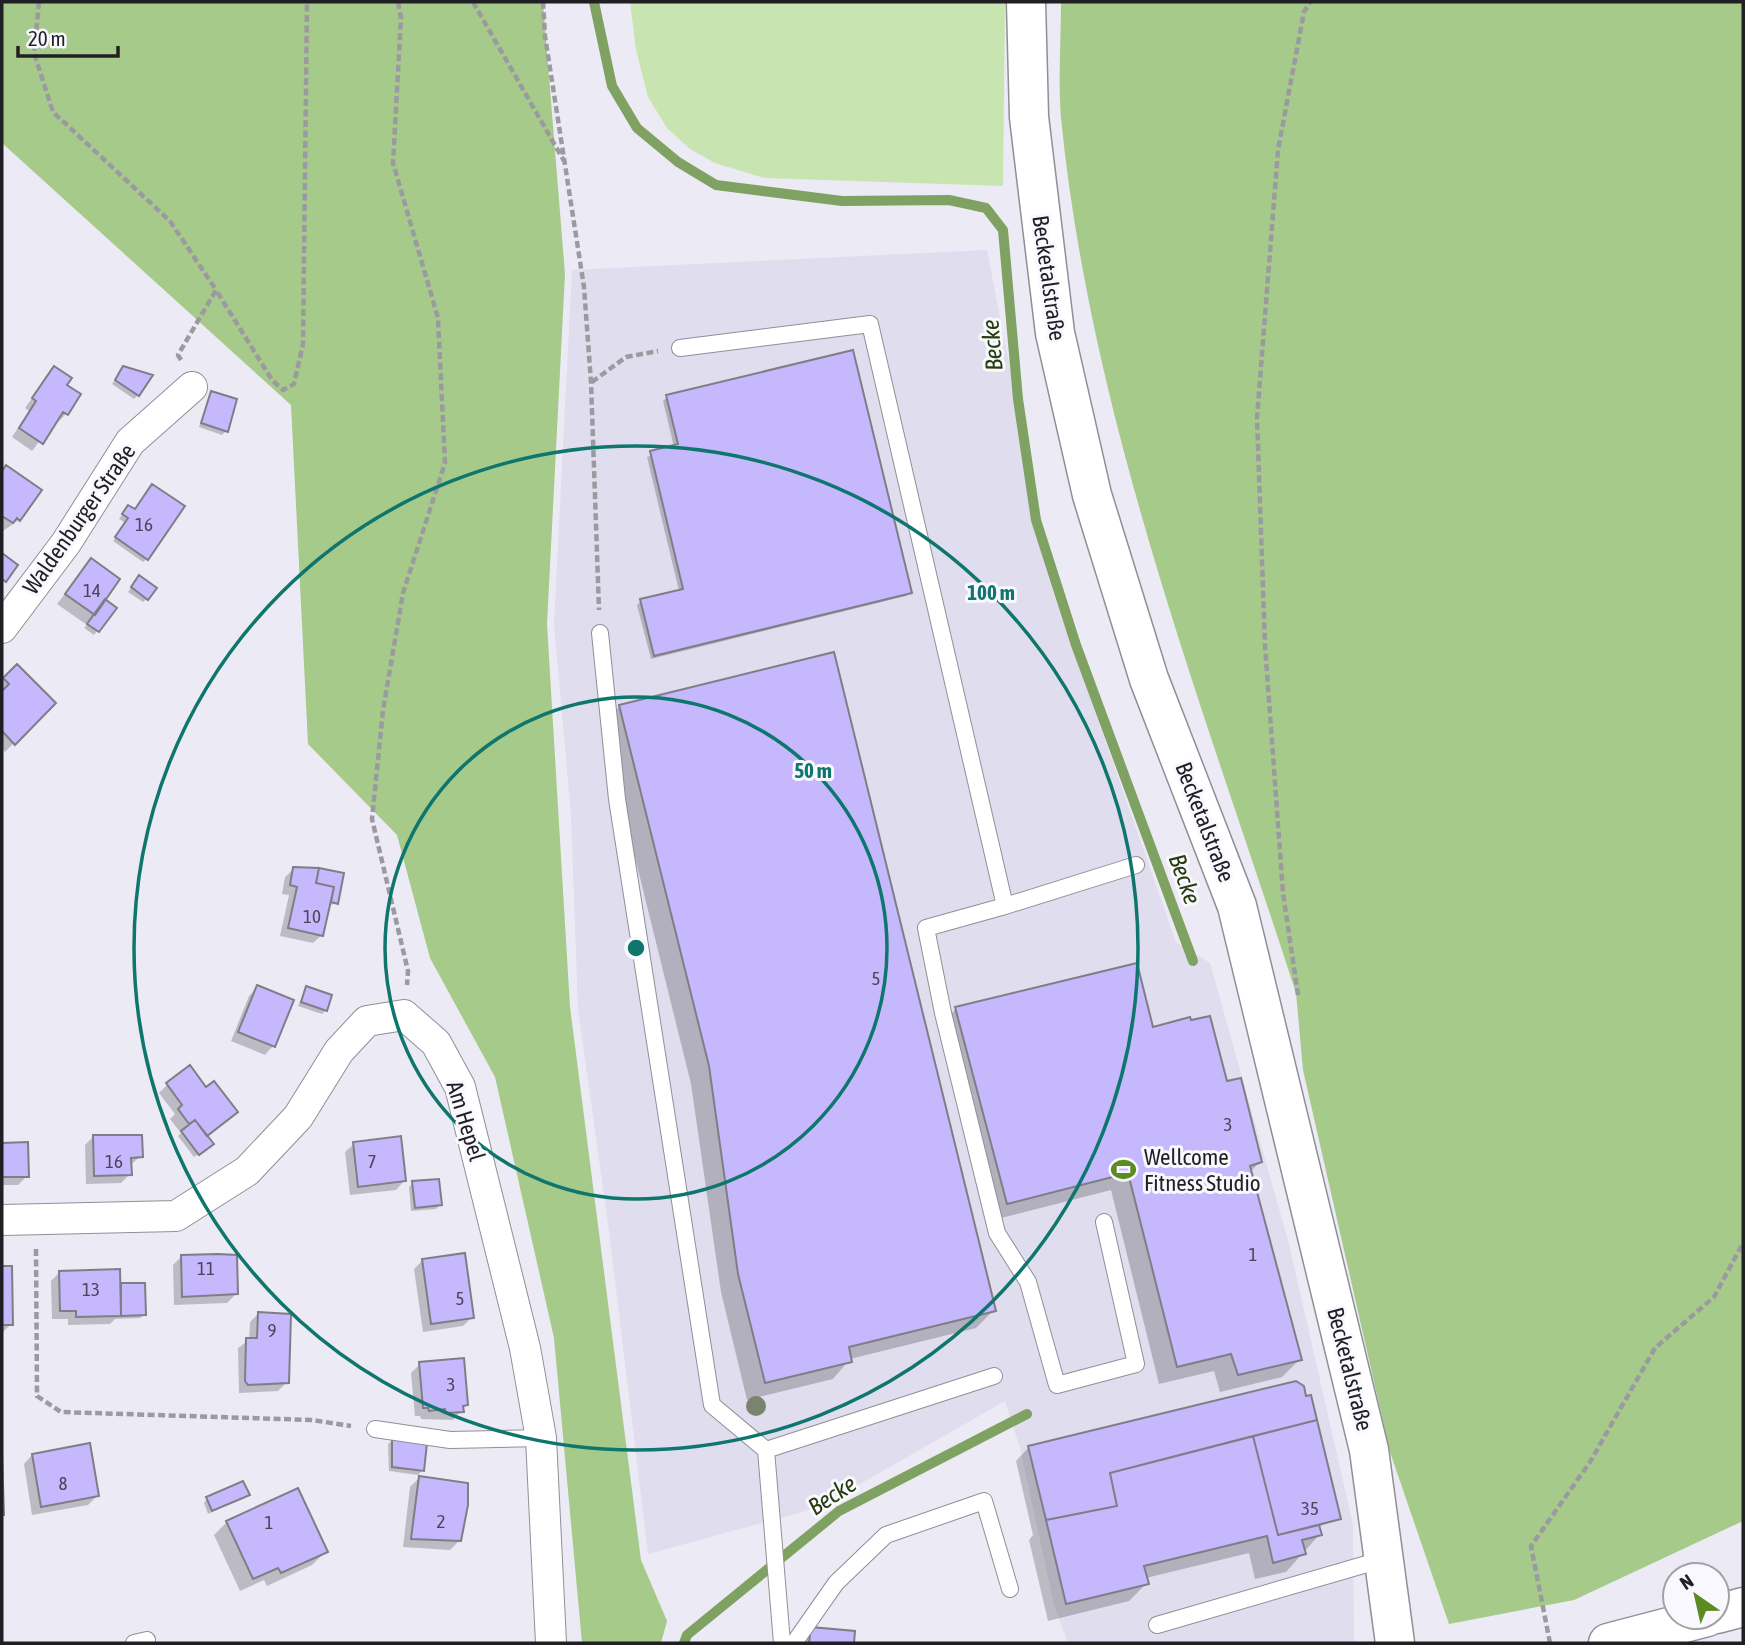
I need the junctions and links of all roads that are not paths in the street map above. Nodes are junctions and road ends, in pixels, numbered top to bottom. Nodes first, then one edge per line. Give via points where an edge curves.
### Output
1 (1026, 2) edge
2 (680, 348) road end
3 (192, 387) road end
4 (2, 628) edge
5 (600, 633) road end
6 (1136, 865) dead end
7 (1005, 906) junction
8 (2, 1220) edge
9 (1104, 1222) dead end
10 (994, 1376) dead end
11 (375, 1429) road end
12 (541, 1438) junction
13 (766, 1450) junction
14 (1384, 1559) junction
15 (1010, 1589) dead end
16 (1157, 1625) dead end
17 (1661, 1629) edge
18 (551, 1643) edge
19 (782, 1643) edge
20 (794, 1643) edge
21 (1395, 1643) edge
22 (1608, 1643) edge

1 - 14 main road, Becketalstraße via 1029,117 1055,333 1092,495 1149,679 1237,906 1369,1450
2 - 7 lane via 870,324
3 - 4 street, Waldenburger Straße via 130,442 66,543
5 - 13 lane via 617,799 712,1405
6 - 7 lane
7 - 9 lane via 926,928 997,1233 1028,1282 1057,1385 1136,1363
8 - 12 street, Am Hepel via 176,1216 247,1171 298,1117 339,1051 367,1021 404,1015 436,1044 460,1087 525,1348
10 - 13 lane
11 - 12 lane via 450,1440
12 - 18 street, Am Hepel
13 - 19 lane
14 - 16 lane
14 - 21 main road, Becketalstraße
15 - 20 lane via 984,1501 886,1535 836,1583
17 - 22 main road

